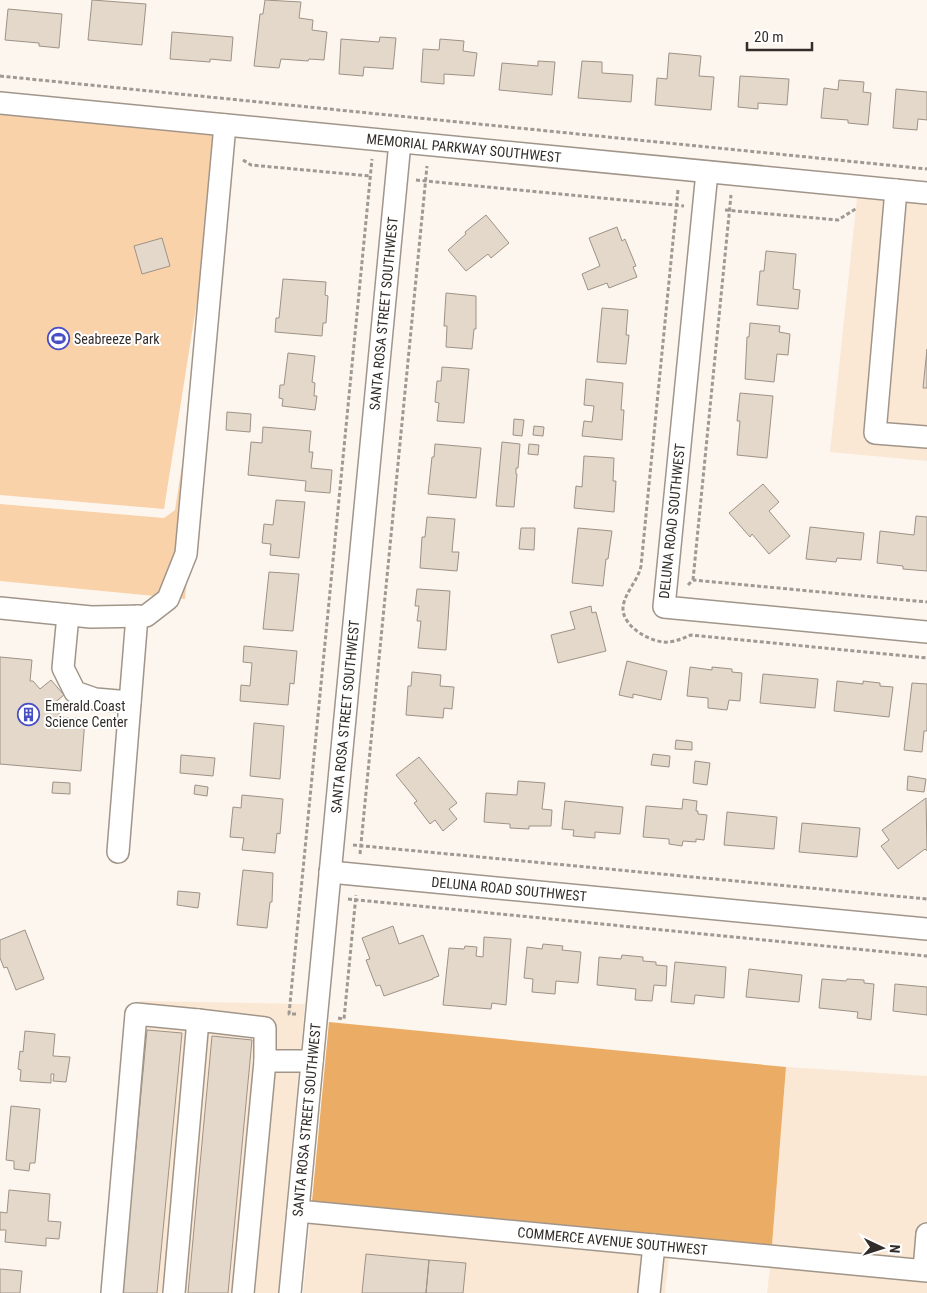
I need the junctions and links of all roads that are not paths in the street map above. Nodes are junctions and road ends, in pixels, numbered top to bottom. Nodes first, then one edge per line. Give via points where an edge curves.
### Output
1 (0, 103) edge
2 (225, 125) junction
3 (400, 142) junction
4 (707, 172) junction
5 (896, 190) junction
6 (927, 194) edge
7 (927, 437) edge
8 (0, 608) edge
9 (68, 615) junction
10 (137, 616) junction
11 (927, 632) edge
12 (130, 702) junction
13 (118, 852) dead end
14 (330, 872) junction
15 (927, 929) edge
16 (198, 1020) junction
17 (264, 1061) junction
18 (312, 1061) junction
19 (298, 1211) junction
20 (927, 1234) edge
21 (654, 1245) junction
22 (925, 1271) edge
23 (112, 1293) edge
24 (174, 1293) edge
25 (243, 1293) edge
26 (290, 1293) edge
27 (649, 1293) edge

1 - 2 street, MEMORIAL PARKWAY SOUTHWEST
2 - 3 street, MEMORIAL PARKWAY SOUTHWEST
2 - 10 street via 186,554 168,599 146,616
3 - 4 street, MEMORIAL PARKWAY SOUTHWEST
3 - 14 street, SANTA ROSA STREET SOUTHWEST
4 - 5 street, MEMORIAL PARKWAY SOUTHWEST
4 - 11 street, DELUNA ROAD SOUTHWEST via 664,607
5 - 6 street, MEMORIAL PARKWAY SOUTHWEST
5 - 7 street via 875,433
8 - 9 street
9 - 10 street
9 - 12 street via 63,668 75,692 95,699
10 - 12 street
12 - 13 street
14 - 15 street, DELUNA ROAD SOUTHWEST
14 - 18 street, SANTA ROSA STREET SOUTHWEST
16 - 17 street via 265,1028
16 - 23 street via 136,1014
16 - 24 street
17 - 18 street
17 - 25 street
18 - 19 street, SANTA ROSA STREET SOUTHWEST
19 - 21 street, COMMERCE AVENUE SOUTHWEST
19 - 26 street, SANTA ROSA STREET SOUTHWEST
20 - 22 street
21 - 22 street, COMMERCE AVENUE SOUTHWEST
21 - 27 street

